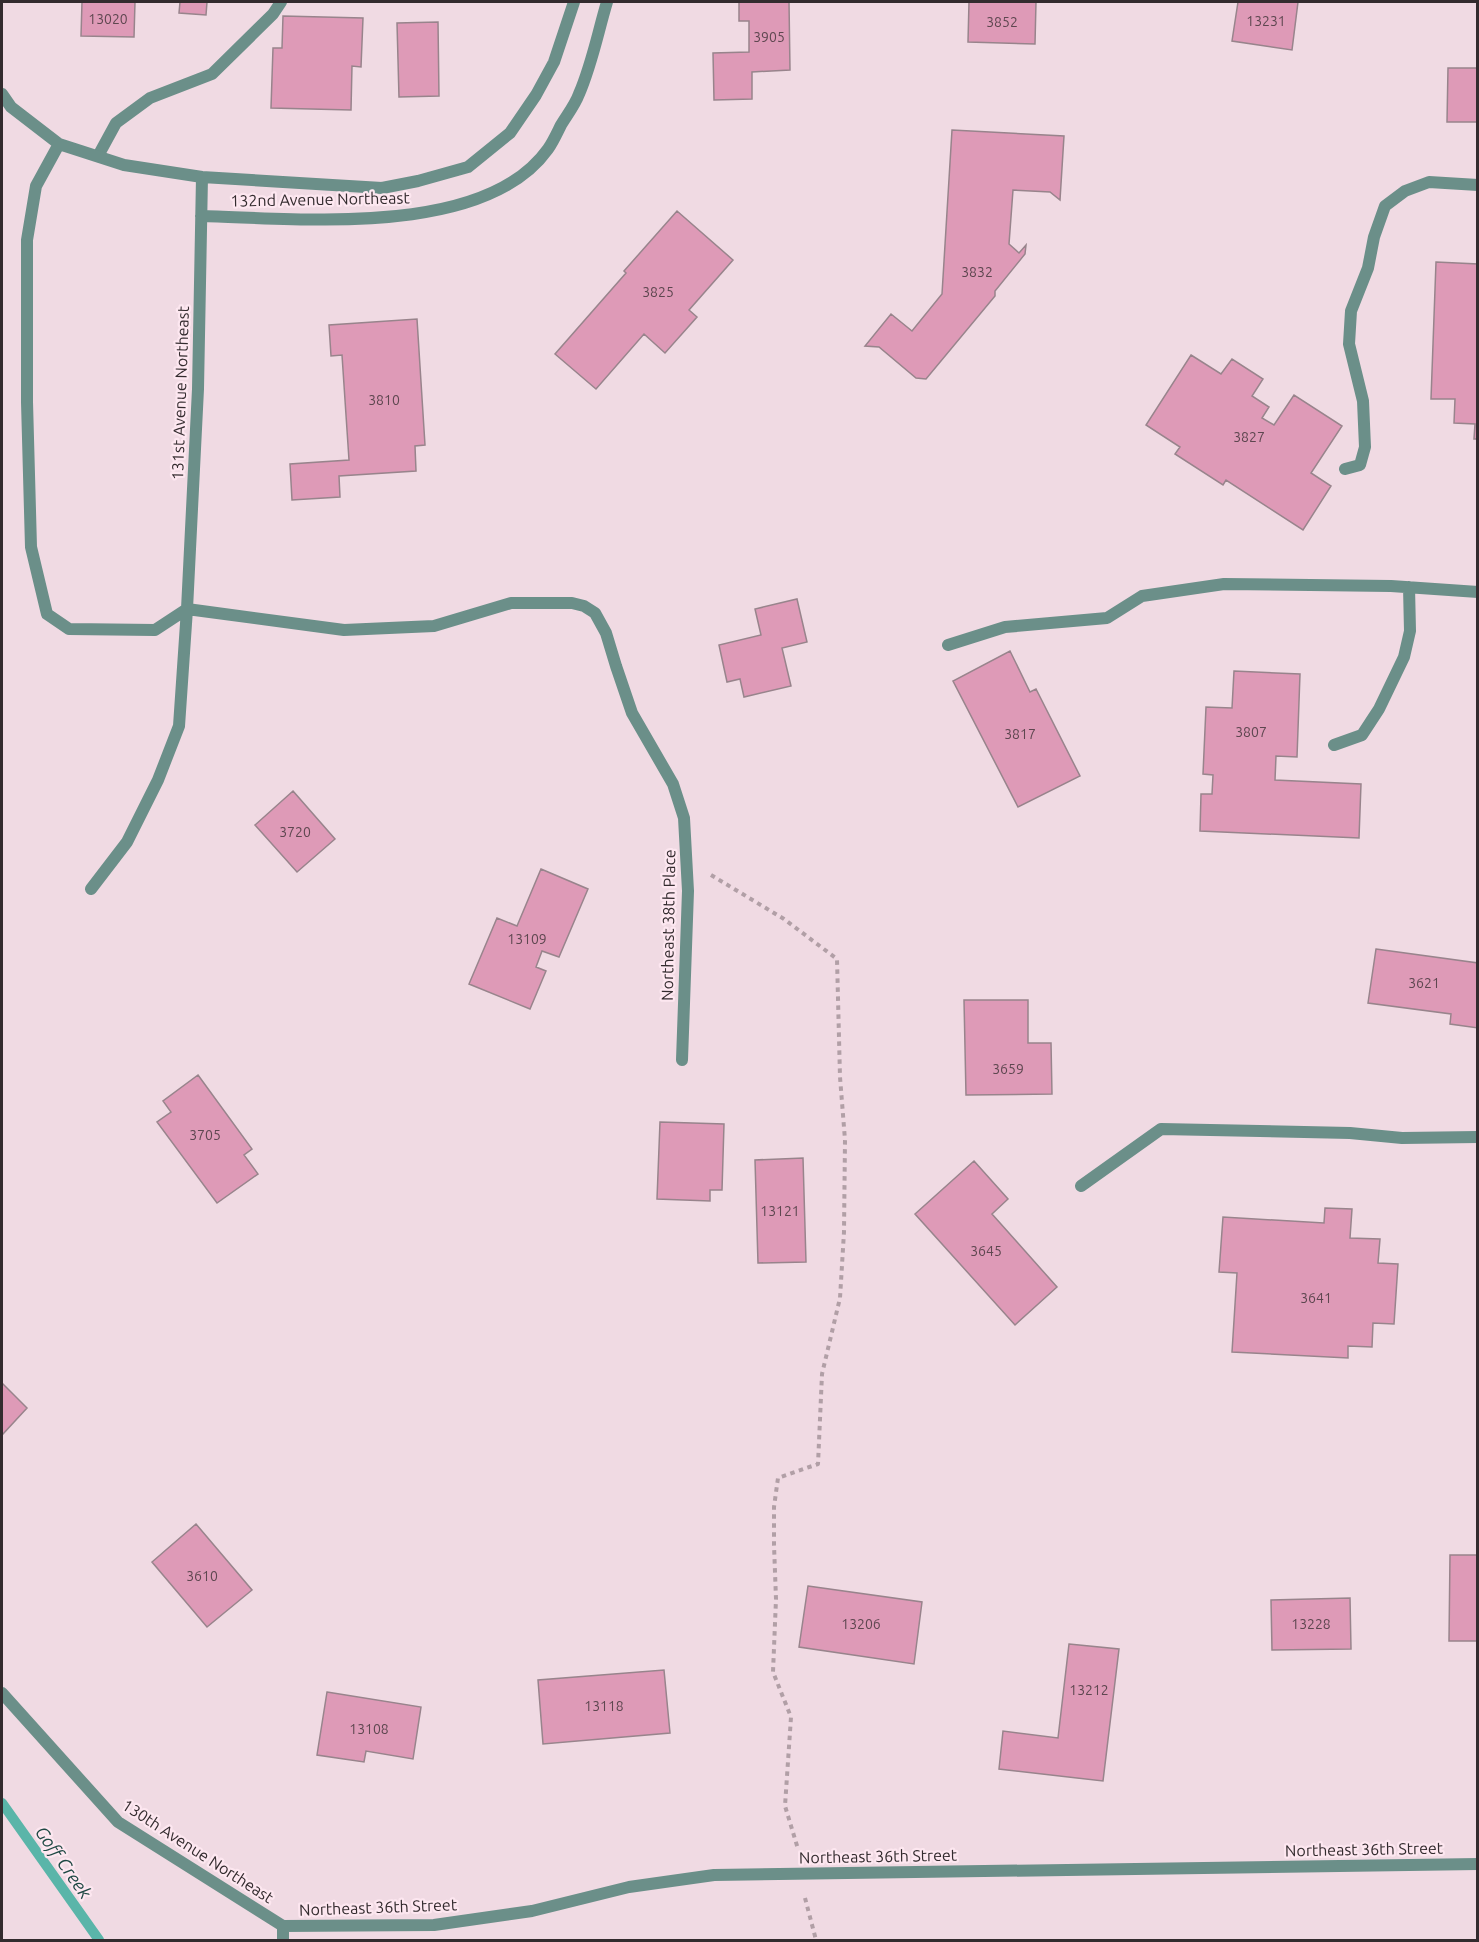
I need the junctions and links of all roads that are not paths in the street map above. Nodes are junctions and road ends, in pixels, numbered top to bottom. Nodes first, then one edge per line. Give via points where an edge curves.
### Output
1 (281, 2) edge
2 (574, 2) edge
3 (607, 2) edge
4 (2, 94) edge
5 (59, 144) junction
6 (98, 156) junction
7 (202, 177) junction
8 (1478, 185) edge
9 (201, 216) junction
10 (1345, 469) dead end
11 (1409, 587) junction
12 (1478, 592) edge
13 (188, 609) junction
14 (948, 645) dead end
15 (1334, 746) dead end
16 (91, 889) dead end
17 (682, 1060) dead end
18 (1478, 1137) edge
19 (1081, 1185) dead end
20 (2, 1693) edge
21 (1478, 1864) edge
22 (283, 1926) junction
23 (283, 1941) edge

1 - 6 street via 212,74 150,98 116,123
2 - 7 street, 132nd Avenue Northeast via 554,62 536,95 510,133 468,167 382,188
3 - 9 street, 132nd Avenue Northeast via 579,94 547,150 504,187 470,203 419,215 351,219
4 - 5 street via 11,107
5 - 6 street, 132nd Avenue Northeast
5 - 13 street via 36,186 27,240 31,547 47,614 69,629 155,630
6 - 7 street, 132nd Avenue Northeast via 124,165
7 - 9 street, 131st Avenue Northeast
8 - 10 street via 1429,182 1405,191 1385,206 1351,311 1348,344 1363,401 1365,447 1360,465
9 - 13 street, 131st Avenue Northeast
11 - 12 street
11 - 14 street via 1224,584 1142,596 1107,618 1005,627
11 - 15 street via 1410,631 1404,657 1362,735
13 - 16 street, 131st Avenue Northeast via 178,726 158,780 127,842
13 - 17 street, Northeast 38th Place via 344,630 434,626 512,603 543,601 584,606 595,613 606,633 632,713 673,784 684,818 688,891
18 - 19 street via 1161,1129
20 - 22 street, 130th Avenue Northeast via 118,1822
21 - 22 street, Northeast 36th Street via 714,1875 639,1886 532,1911 434,1925
22 - 23 street

